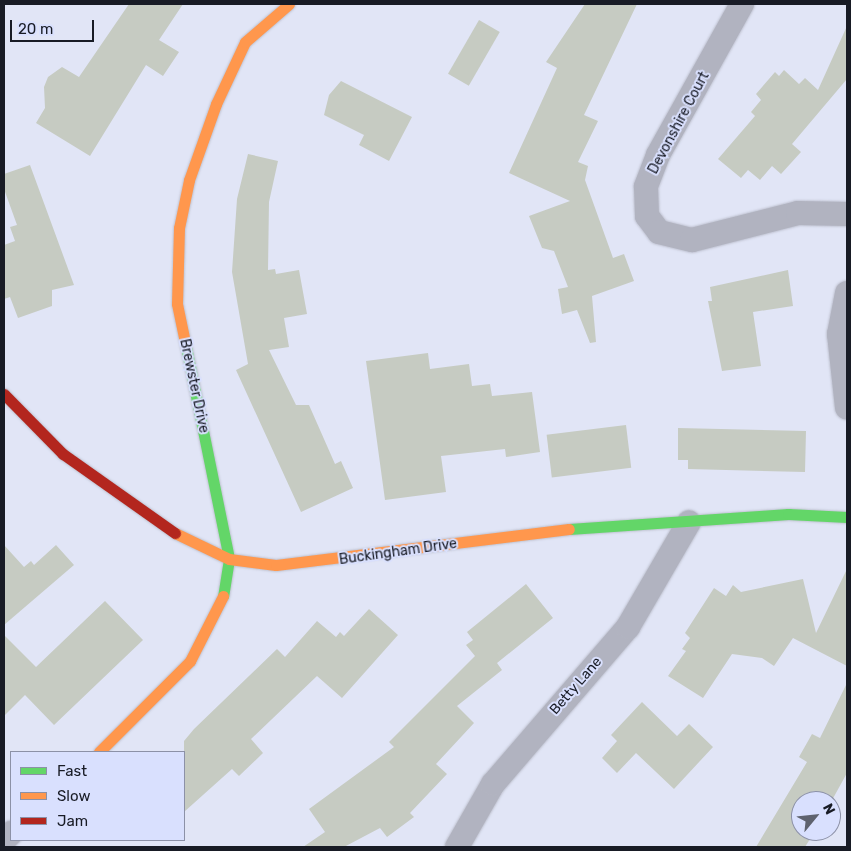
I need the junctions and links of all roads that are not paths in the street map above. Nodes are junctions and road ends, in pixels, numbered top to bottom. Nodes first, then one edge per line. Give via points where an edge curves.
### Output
1 (289, 4) edge
2 (742, 4) edge
3 (847, 214) edge
4 (847, 292) edge
5 (4, 394) edge
6 (847, 408) edge
7 (847, 517) edge
8 (689, 522) junction
9 (229, 559) junction
10 (100, 751) edge
11 (457, 847) edge

1 - 9 street, Brewster Drive via 245,42 207,129 189,180 179,228 177,304
2 - 3 street, Devonshire Court via 658,155 646,187 647,216 659,232 692,240 798,213
4 - 6 street via 839,334
5 - 9 street, Buckingham Drive via 63,454 163,528
7 - 8 street, Buckingham Drive via 788,514
8 - 9 street, Buckingham Drive via 602,524 342,560 276,565
8 - 11 street, Betty Lane via 628,626 493,784
9 - 10 street, Brewster Drive via 227,588 190,660

